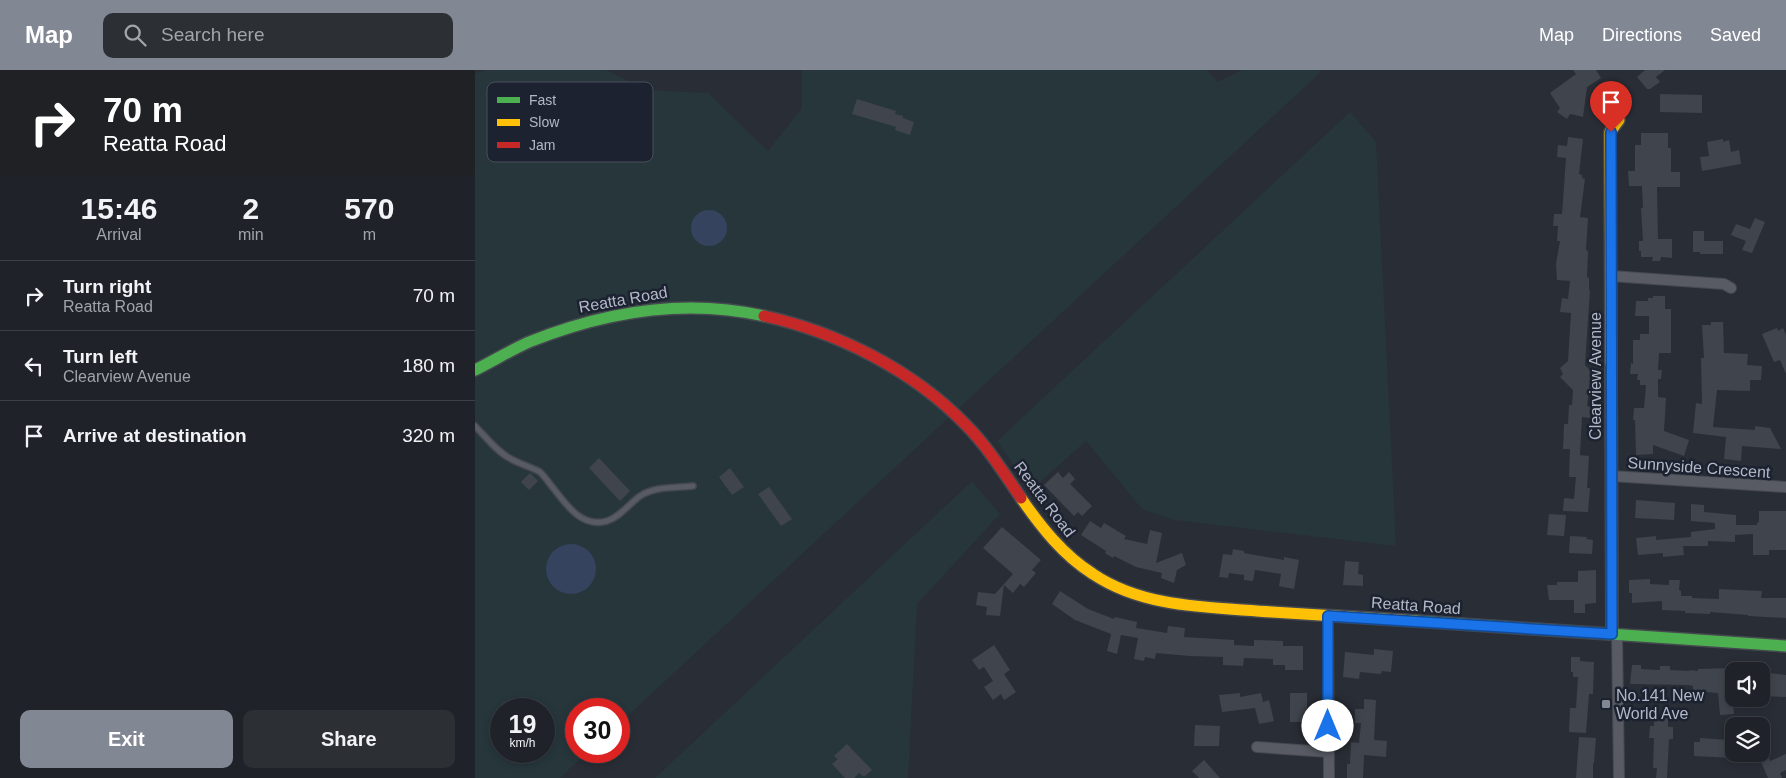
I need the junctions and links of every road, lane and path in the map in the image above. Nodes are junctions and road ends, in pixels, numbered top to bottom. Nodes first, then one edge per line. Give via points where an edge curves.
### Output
1 (1619, 120) dead end
2 (1611, 276) junction
3 (1731, 288) dead end
4 (475, 370) edge
5 (475, 426) edge
6 (1611, 476) junction
7 (693, 486) dead end
8 (1786, 487) edge
9 (1328, 616) junction
10 (1614, 634) junction
11 (1786, 646) edge
12 (1257, 747) dead end
13 (1328, 752) junction
14 (1329, 778) edge
15 (1619, 778) edge

1 - 2 street, Clearview Avenue via 1611,132
2 - 3 street via 1724,284
2 - 6 street, Clearview Avenue
4 - 9 street, Reatta Road via 501,354 565,327 631,311 671,306 708,308 790,321 865,351 910,379 953,412 994,459 1048,534 1092,575 1142,598 1175,604
5 - 7 lane via 500,452 540,472 572,510 589,522 608,521 641,495
6 - 8 street, Sunnyside Crescent
6 - 10 street, Clearview Avenue
9 - 10 street, Reatta Road
9 - 13 street
10 - 11 street, Reatta Road
10 - 15 street
12 - 13 street
13 - 14 street

